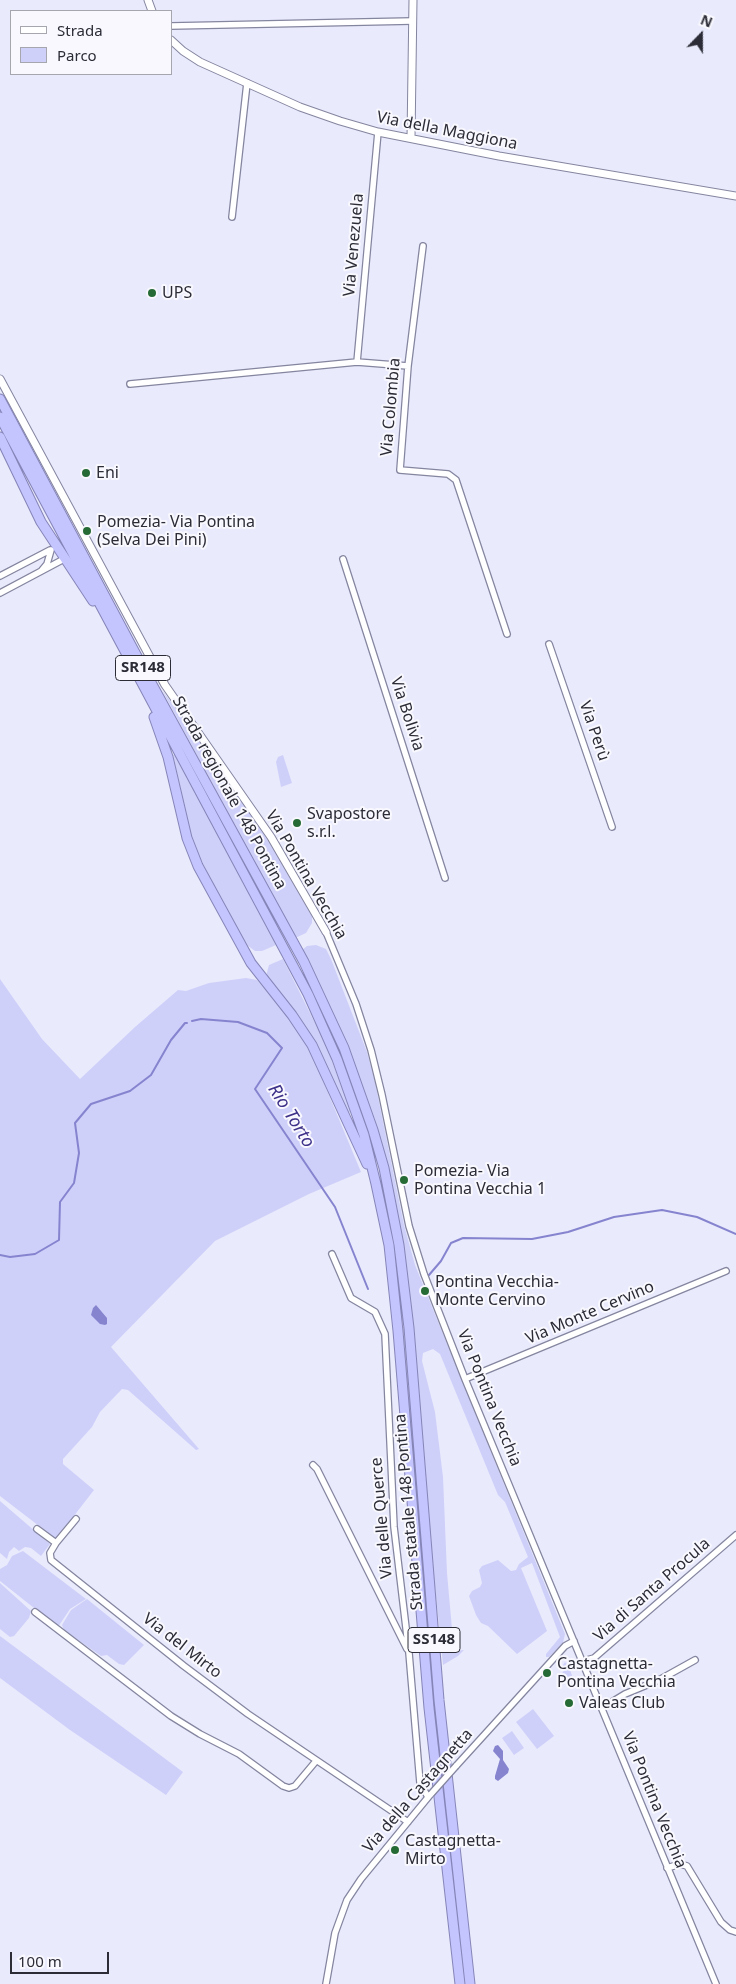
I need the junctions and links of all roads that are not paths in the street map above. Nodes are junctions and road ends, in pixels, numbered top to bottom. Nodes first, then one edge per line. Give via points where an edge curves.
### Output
1 (412, 0) edge
2 (412, 21) junction
3 (172, 26) edge
4 (172, 41) edge
5 (247, 83) junction
6 (378, 132) junction
7 (411, 138) junction
8 (736, 196) edge
9 (232, 217) dead end
10 (423, 246) dead end
11 (357, 362) junction
12 (408, 366) junction
13 (0, 379) edge
14 (130, 384) dead end
15 (0, 399) edge
16 (0, 417) edge
17 (0, 437) edge
18 (53, 548) junction
19 (64, 559) junction
20 (342, 559) dead end
21 (40, 572) junction
22 (0, 576) edge
23 (0, 593) edge
24 (111, 625) junction
25 (507, 634) dead end
26 (549, 644) dead end
27 (140, 682) junction
28 (612, 827) dead end
29 (445, 878) dead end
30 (326, 932) joint
31 (354, 1073) joint
32 (345, 1079) joint
33 (376, 1184) junction
34 (332, 1254) dead end
35 (726, 1271) dead end
36 (465, 1379) junction
37 (313, 1465) dead end
38 (76, 1519) dead end
39 (37, 1529) dead end
40 (736, 1536) edge
41 (56, 1543) junction
42 (35, 1612) dead end
43 (574, 1641) junction
44 (409, 1653) junction
45 (695, 1660) dead end
46 (583, 1661) junction
47 (602, 1708) junction
48 (316, 1761) junction
49 (430, 1796) junction
50 (408, 1822) junction
51 (668, 1868) junction
52 (736, 1932) edge
53 (326, 1984) edge
54 (460, 1984) edge
55 (470, 1984) edge
56 (716, 1984) edge

1 - 2 street
2 - 3 street
2 - 7 street
4 - 5 street, Via della Maggiona via 193,58
5 - 6 street, Via della Maggiona via 325,117
5 - 9 street
6 - 7 street, Via della Maggiona
6 - 11 street, Via Venezuela
7 - 8 street, Via della Maggiona
10 - 12 street, Via Colombia
11 - 12 street
11 - 14 street
12 - 25 street, Via Colombia via 400,470 448,474 456,480
13 - 30 street, Via Pontina Vecchia via 165,685 271,837
15 - 31 highway, Strada regionale 148 Pontina / SR148 via 148,678 290,935
16 - 24 highway, Strada regionale 148 Pontina / SR148
17 - 18 highway
18 - 19 highway
18 - 21 street
18 - 22 street
19 - 21 street
19 - 24 highway
20 - 29 street, Via Bolivia
21 - 23 street
24 - 27 highway, Strada regionale 148 Pontina / SR148
26 - 28 street, Via Perù
27 - 32 highway, Strada regionale 148 Pontina / SR148 via 280,938
27 - 33 highway via 166,748 186,834 198,866 251,963 312,1044
30 - 36 street, Via Pontina Vecchia via 372,1056 419,1262
31 - 55 highway, Strada statale 148 Pontina / SS148 via 384,1168 403,1275 439,1700
32 - 33 highway, Strada statale 148 Pontina / SS148 via 364,1134
33 - 54 highway, Strada statale 148 Pontina / SS148 via 392,1275 429,1708
34 - 44 street, Via delle Querce via 351,1298 375,1312 385,1334 394,1527
35 - 36 street, Via Monte Cervino
36 - 43 street, Via Pontina Vecchia
37 - 44 street
38 - 41 street
39 - 41 street
40 - 46 street, Via di Santa Procula via 594,1658
41 - 48 street, Via del Mirto via 50,1553 51,1560 232,1703
42 - 48 street via 171,1716 239,1754 283,1786 295,1786
43 - 46 street, Via Pontina Vecchia
43 - 49 street, Via della Castagnetta, bridge via 565,1646
44 - 49 street, Via delle Querce via 420,1783
45 - 47 street
46 - 47 street, Via Pontina Vecchia
47 - 51 street, Via Pontina Vecchia
48 - 50 street, Via del Mirto
49 - 50 street, Via della Castagnetta
50 - 53 street, Via della Castagnetta via 361,1879 345,1905 335,1932
51 - 52 street via 680,1864 687,1866 721,1922
51 - 56 street, Via Pontina Vecchia

